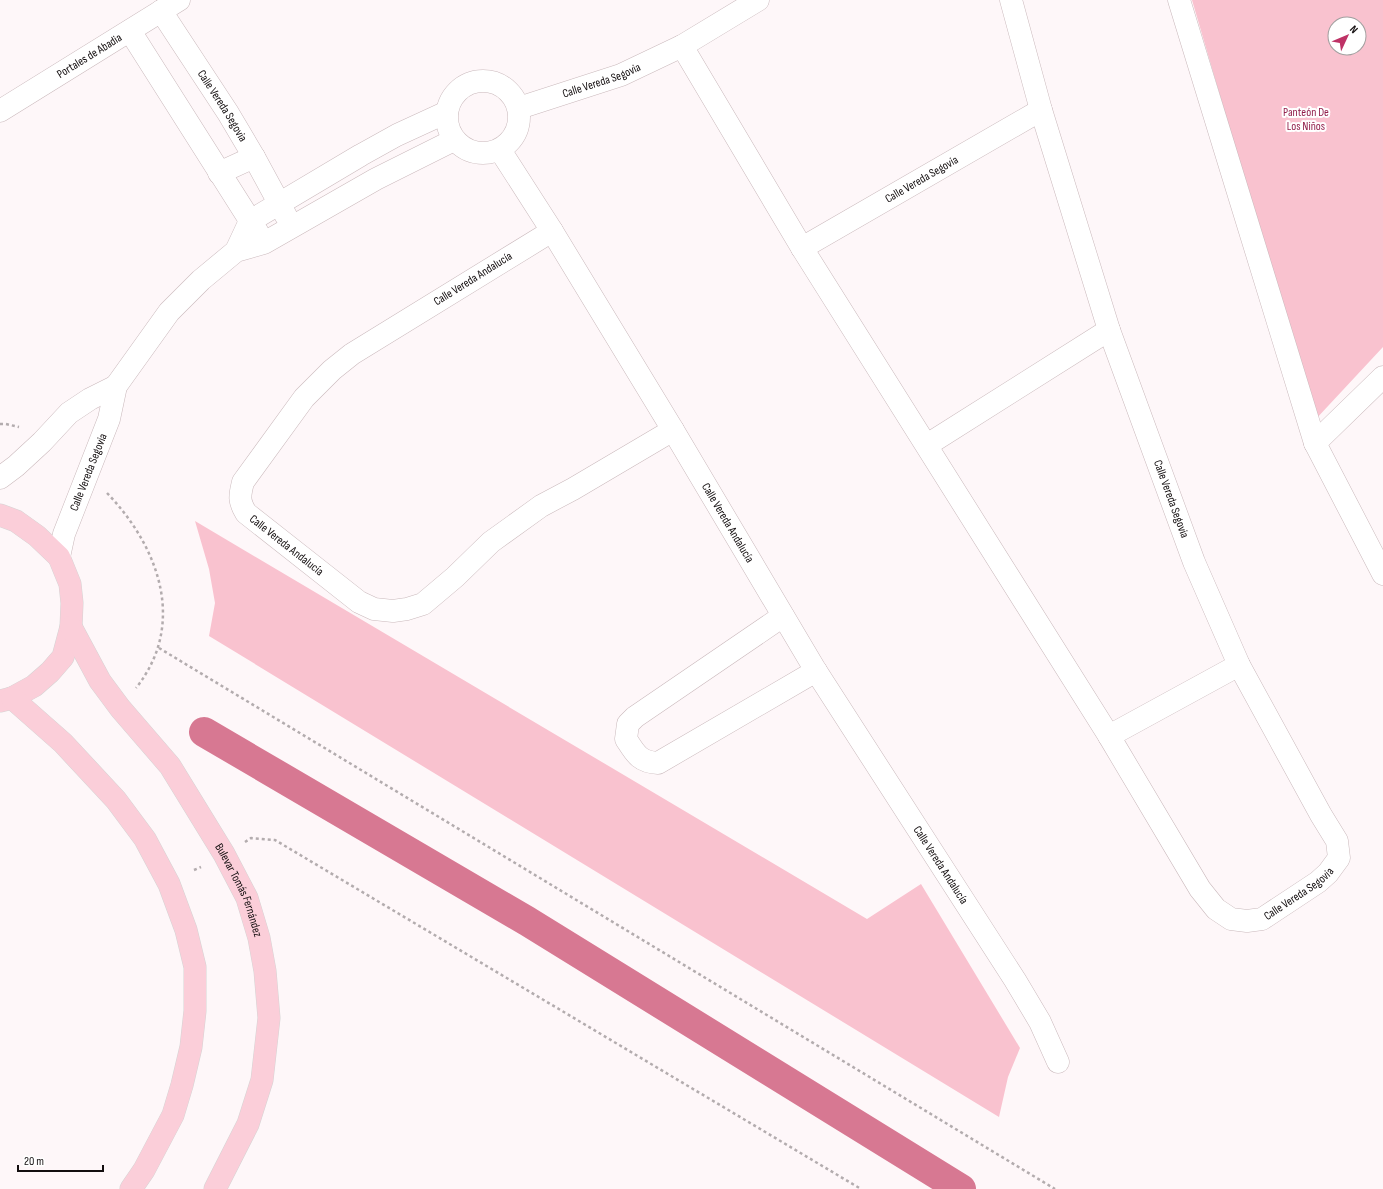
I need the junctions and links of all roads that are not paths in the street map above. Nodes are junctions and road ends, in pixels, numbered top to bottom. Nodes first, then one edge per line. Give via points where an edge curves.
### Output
1 (179, 0) edge
2 (758, 0) edge
3 (1011, 0) edge
4 (1179, 0) edge
5 (161, 11) junction
6 (130, 31) junction
7 (682, 46) junction
8 (519, 108) junction
9 (1041, 110) junction
10 (0, 111) edge
11 (447, 112) junction
12 (454, 140) junction
13 (500, 150) junction
14 (361, 155) junction
15 (254, 157) junction
16 (219, 173) junction
17 (376, 179) junction
18 (280, 204) junction
19 (250, 221) junction
20 (292, 228) junction
21 (552, 231) junction
22 (264, 243) junction
23 (802, 248) junction
24 (236, 251) junction
25 (1109, 330) junction
26 (1383, 378) edge
27 (116, 386) junction
28 (673, 430) junction
29 (1314, 443) junction
30 (927, 445) junction
31 (0, 478) edge
32 (0, 515) edge
33 (59, 557) junction
34 (1383, 574) edge
35 (783, 616) junction
36 (71, 627) junction
37 (1239, 665) junction
38 (816, 671) junction
39 (6, 700) edge
40 (1109, 736) junction
41 (1058, 1062) dead end
42 (131, 1189) edge
43 (215, 1189) edge

1 - 5 street, Portales de Abadia
2 - 7 street, Calle Vereda Segovia
3 - 9 street, Calle Vereda Segovia
4 - 29 street
5 - 6 street, Portales de Abadia
5 - 15 street, Calle Vereda Segovia
6 - 10 street, Portales de Abadia
6 - 16 street
7 - 8 street, Calle Vereda Segovia via 621,75
7 - 23 street, Calle Vereda Segovia
8 - 11 street via 512,95 502,86 488,81 474,82 461,88 452,98
8 - 13 street via 520,120 516,132 510,143
9 - 23 street, Calle Vereda Segovia
9 - 25 street, Calle Vereda Segovia
11 - 12 street via 447,122
11 - 14 street
12 - 13 street via 468,150 484,154
12 - 17 street, Calle Vereda Segovia
13 - 21 street, Calle Vereda Andalucía
14 - 17 street
14 - 18 street
15 - 16 street
15 - 18 street, Calle Vereda Segovia
16 - 19 street
17 - 20 street, Calle Vereda Segovia
18 - 19 street
18 - 20 street, Calle Vereda Segovia
19 - 22 street
19 - 24 street, Calle Vereda Segovia
20 - 22 street, Calle Vereda Segovia
21 - 28 street, Calle Vereda Andalucía
21 - 28 street, Calle Vereda Andalucía via 352,354 332,370 304,398 243,482 240,498 242,507 246,513 359,602 374,609 407,609 423,604 455,578 491,542 541,506
22 - 24 street, Calle Vereda Segovia
23 - 30 street, Calle Vereda Segovia
24 - 27 street, Calle Vereda Segovia via 201,280 169,312
25 - 30 street
25 - 37 street, Calle Vereda Segovia via 1194,562
26 - 29 street
27 - 31 street, Calle Vereda Segovia via 69,413 42,442
27 - 33 street, Calle Vereda Segovia via 109,420 64,534
28 - 35 street, Calle Vereda Andalucía
29 - 34 street
30 - 40 street, Calle Vereda Segovia
32 - 33 main road via 16,521
33 - 36 main road via 70,584
35 - 38 street, Calle Vereda Andalucía
35 - 38 street via 635,716 628,724 626,739 638,757 658,763
36 - 39 main road via 63,657 50,672 34,686
36 - 43 main road, Bulevar Tomás Fernández via 100,681 170,766 224,854 247,898 259,938 269,1018 262,1080 248,1124
37 - 40 street
37 - 40 street, Calle Vereda Segovia via 1337,841 1339,858 1318,882 1262,919 1231,920 1216,909 1200,889
38 - 41 street, Calle Vereda Andalucía via 1015,980 1040,1022
39 - 42 main road via 64,743 116,800 145,839 169,884 186,930 194,967 195,1011 191,1047 173,1115

